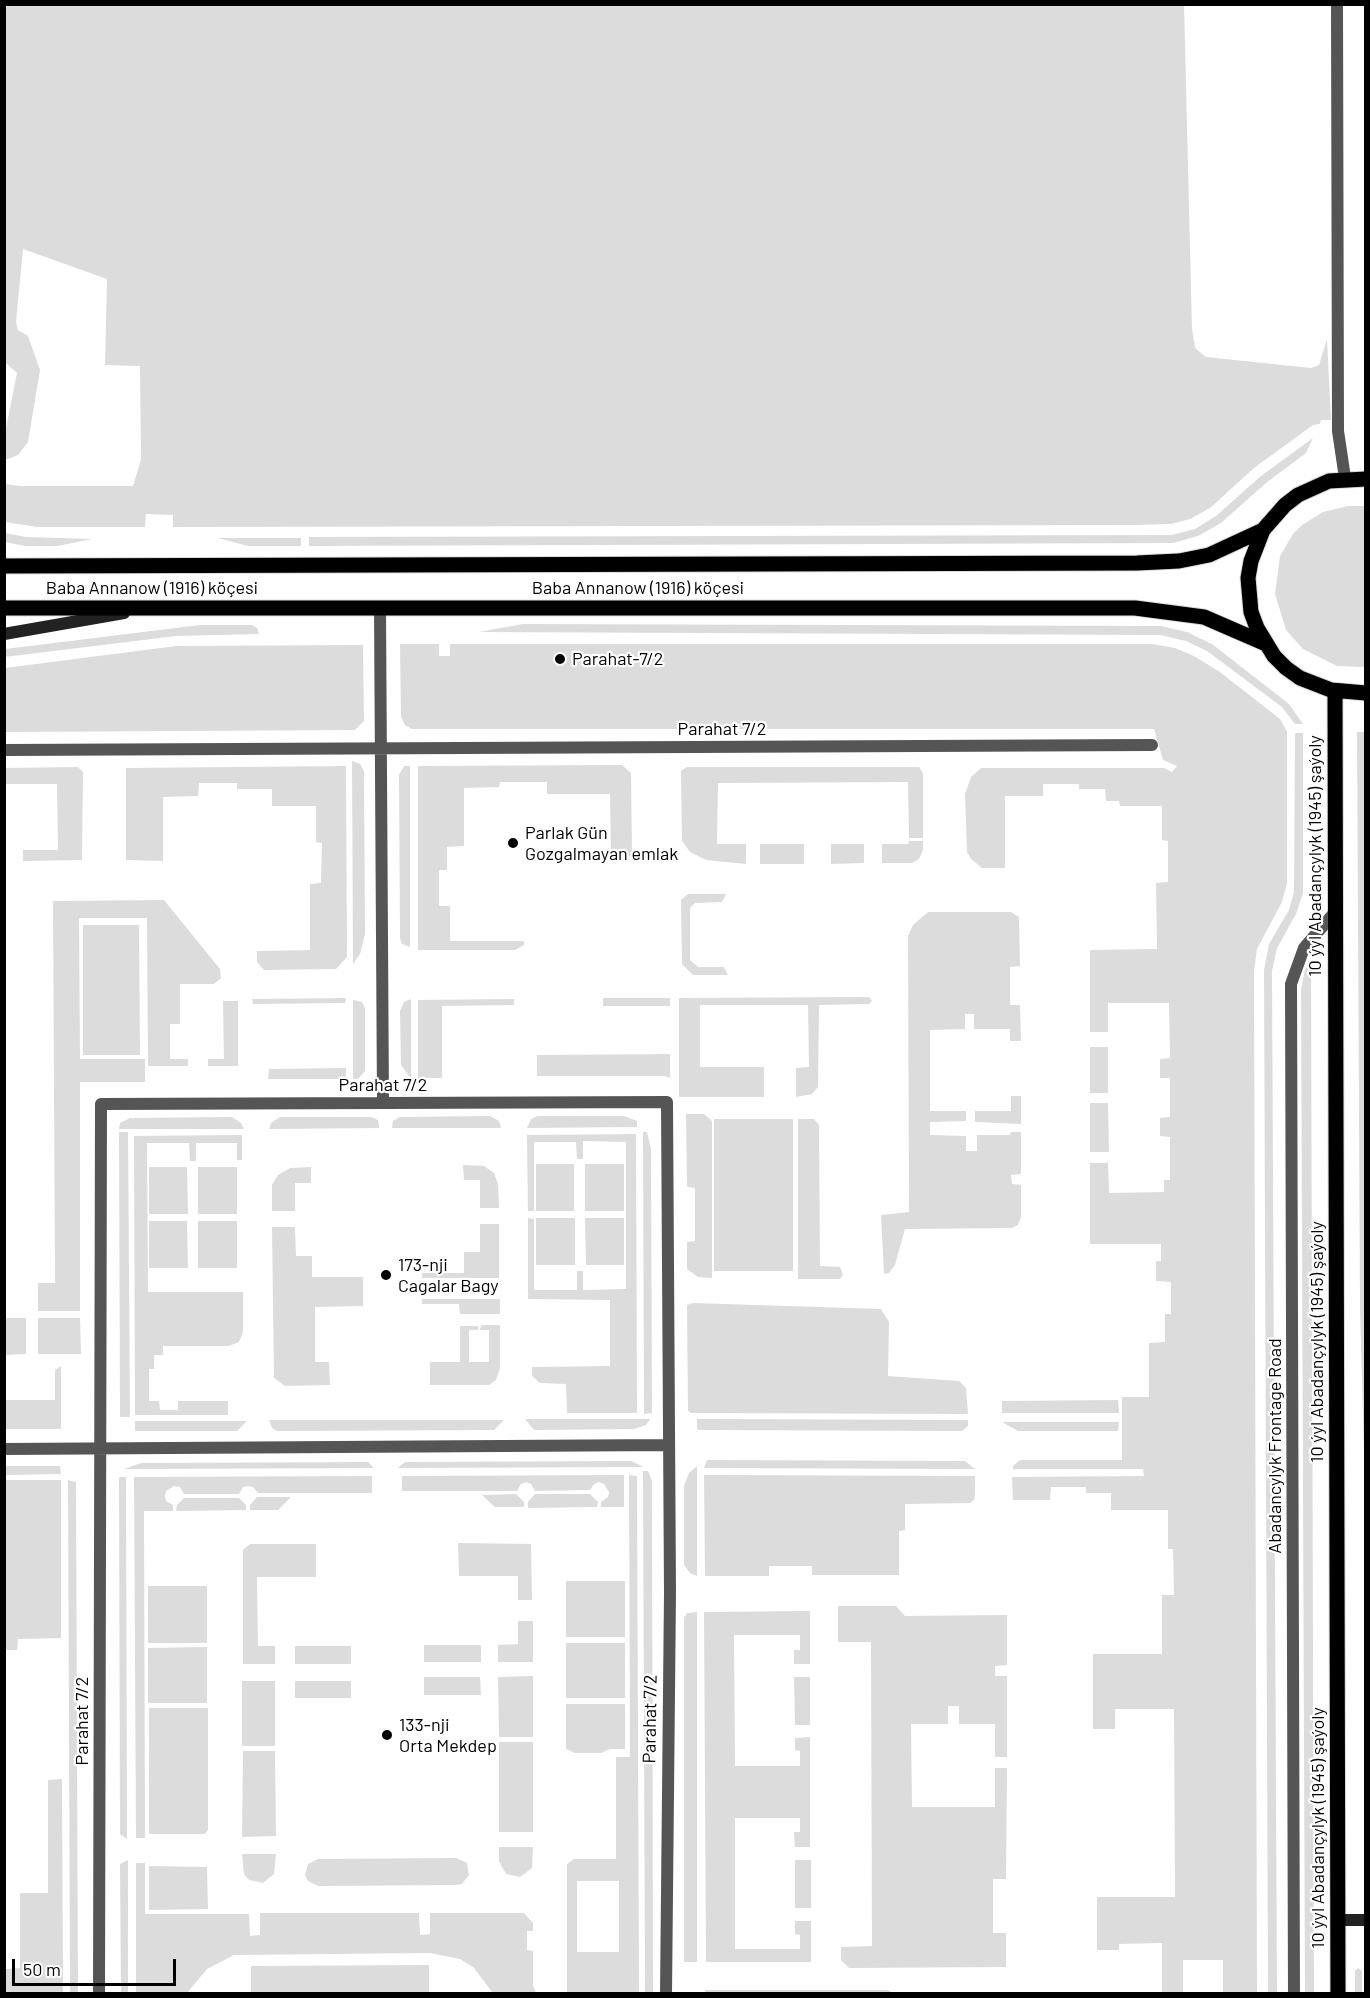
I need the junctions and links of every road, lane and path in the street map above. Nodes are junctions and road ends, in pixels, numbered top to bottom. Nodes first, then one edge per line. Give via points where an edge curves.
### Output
1 (1337, 4) edge
2 (1345, 478) junction
3 (1365, 479) edge
4 (1263, 530) junction
5 (4, 566) edge
6 (4, 608) edge
7 (155, 608) junction
8 (381, 608) junction
9 (4, 634) edge
10 (1264, 643) junction
11 (1335, 691) junction
12 (1365, 693) edge
13 (1152, 746) dead end
14 (381, 748) junction
15 (4, 750) edge
16 (1335, 912) junction
17 (382, 1103) junction
18 (669, 1445) junction
19 (100, 1448) junction
20 (4, 1449) edge
21 (1338, 1920) junction
22 (1365, 1920) edge
23 (99, 1994) edge
24 (666, 1994) edge
25 (1294, 1994) edge
26 (1338, 1994) edge

1 - 2 street via 1338,431
2 - 3 main road
2 - 4 main road via 1298,495
4 - 5 main road, Baba Annanow (1916) köçesi via 1209,555 1137,564
4 - 10 main road via 1248,578 1251,612
6 - 7 main road, Baba Annanow (1916) köçesi
7 - 8 main road, Baba Annanow (1916) köçesi
7 - 9 street
8 - 10 main road, Baba Annanow (1916) köçesi via 1136,608 1204,617
8 - 14 street
10 - 11 main road via 1300,678
11 - 12 main road
11 - 16 main road, 10 ýyl Abadançylyk (1945) şaýoly
13 - 14 street, Parahat 7/2
14 - 15 street, Parahat 7/2
14 - 17 street
16 - 21 main road, 10 ýyl Abadançylyk (1945) şaýoly
16 - 25 street, Abadancylyk Frontage Road via 1304,948 1291,984
17 - 18 street, Parahat 7/2 via 667,1101
17 - 19 street, Parahat 7/2 via 101,1104
18 - 19 street
18 - 24 street, Parahat 7/2
19 - 20 street
19 - 23 street, Parahat 7/2
21 - 22 street
21 - 26 main road, 10 ýyl Abadançylyk (1945) şaýoly

